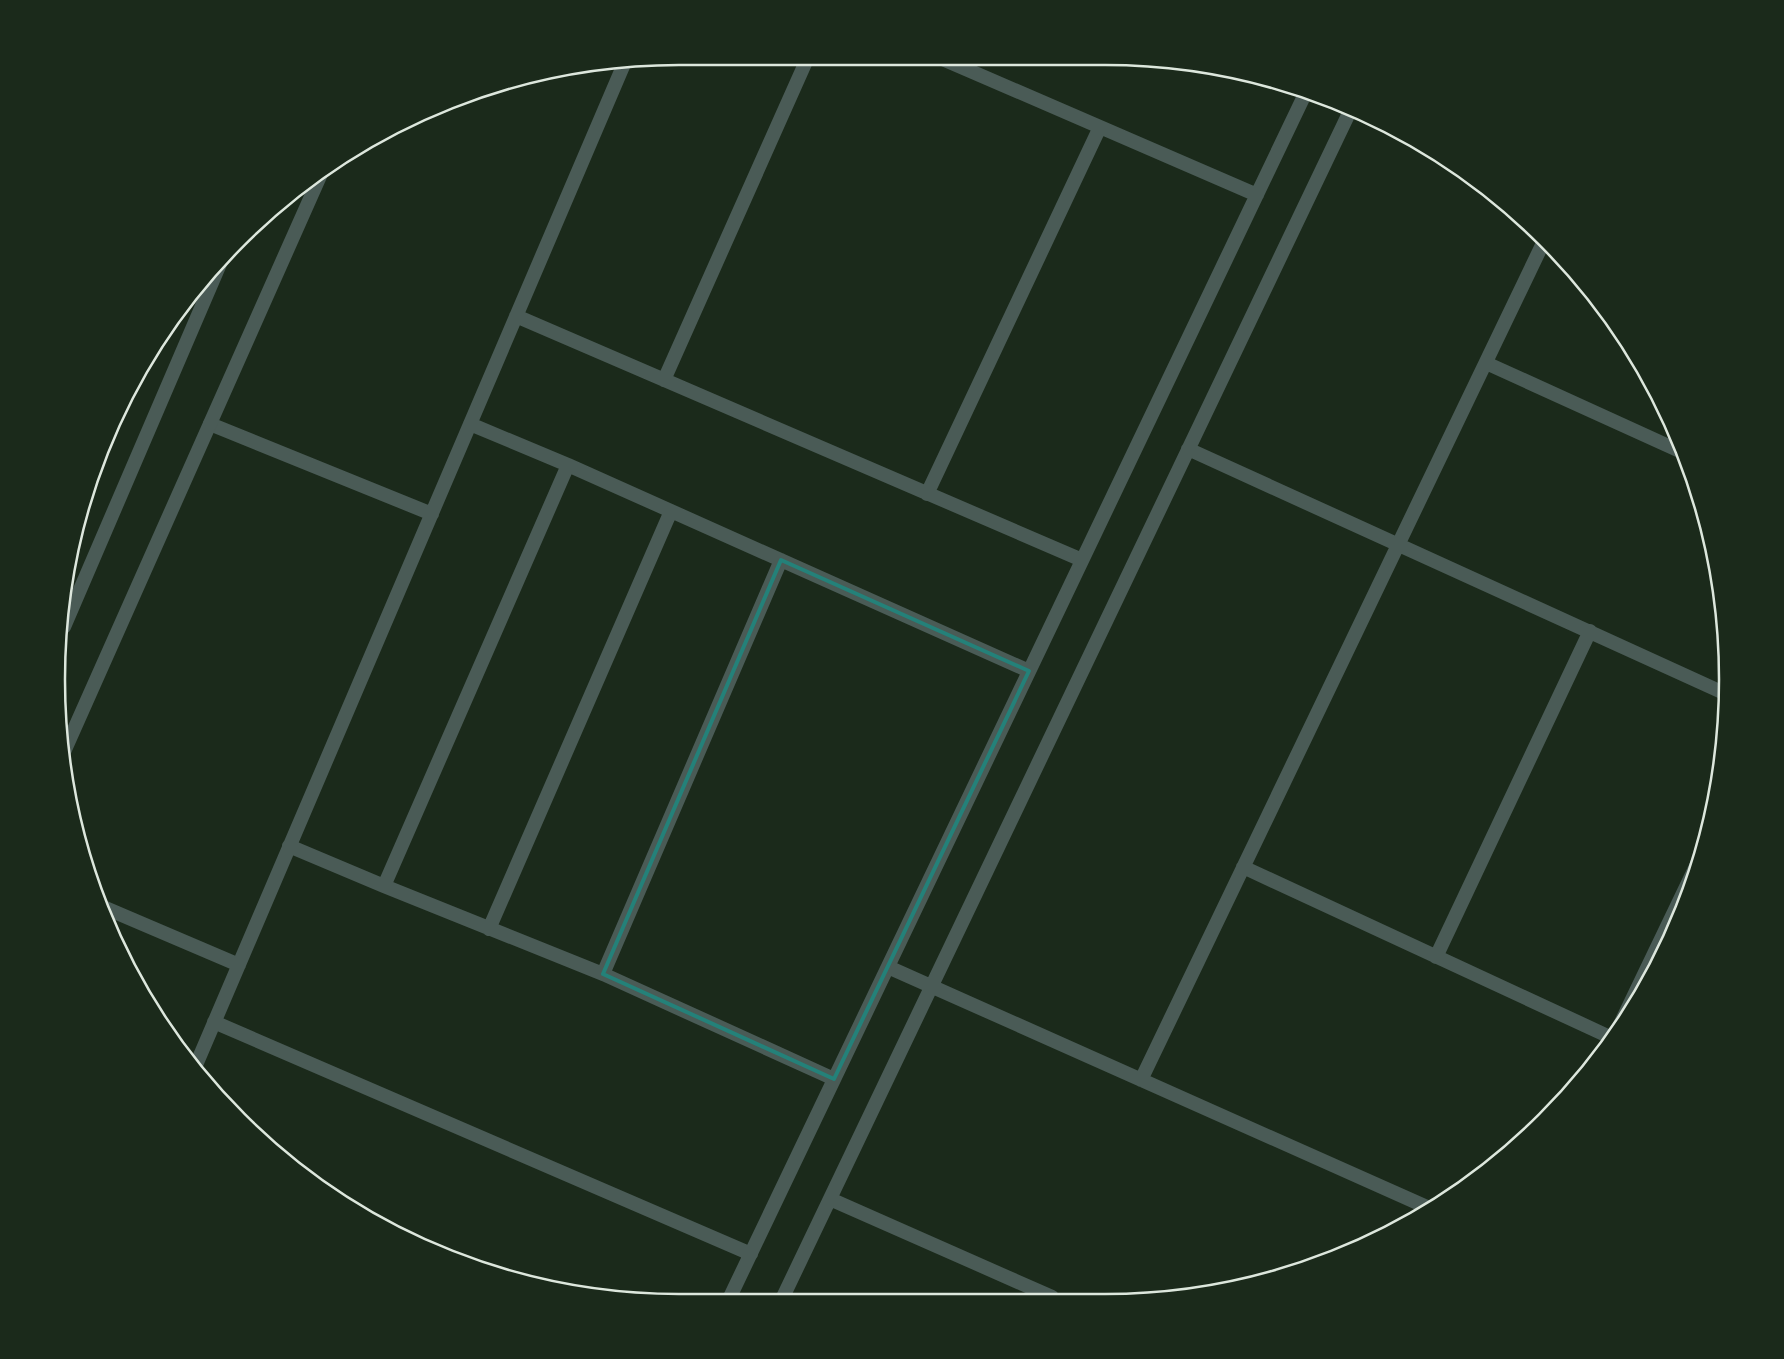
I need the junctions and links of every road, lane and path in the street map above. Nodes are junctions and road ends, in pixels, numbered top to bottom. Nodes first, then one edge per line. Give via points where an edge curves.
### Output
1 (804, 65) edge
2 (957, 65) edge
3 (622, 68) edge
4 (1303, 98) edge
5 (1348, 115) edge
6 (1100, 127) junction
7 (315, 185) edge
8 (1256, 195) junction
9 (1542, 248) edge
10 (214, 277) edge
11 (516, 316) junction
12 (1486, 363) junction
13 (664, 380) junction
14 (210, 424) junction
15 (470, 424) junction
16 (1188, 448) junction
17 (1674, 448) edge
18 (568, 465) junction
19 (927, 494) junction
20 (671, 510) junction
21 (432, 514) junction
22 (1399, 544) junction
23 (781, 560) junction
24 (1082, 560) junction
25 (68, 617) edge
26 (1590, 631) junction
27 (1029, 671) junction
28 (1719, 691) edge
29 (68, 742) edge
30 (289, 846) junction
31 (1244, 867) junction
32 (384, 886) junction
33 (110, 910) edge
34 (489, 929) junction
35 (1665, 930) edge
36 (1436, 956) junction
37 (238, 965) junction
38 (1648, 966) edge
39 (888, 967) junction
40 (603, 974) junction
41 (932, 986) junction
42 (214, 1022) junction
43 (1605, 1035) edge
44 (198, 1061) edge
45 (834, 1079) junction
46 (1141, 1080) junction
47 (830, 1199) junction
48 (1423, 1205) edge
49 (751, 1254) junction
50 (731, 1294) edge
51 (783, 1294) edge
52 (1044, 1294) edge

1 - 13 street
2 - 6 street
3 - 11 street
4 - 8 street
5 - 16 street
6 - 8 street
6 - 19 street
7 - 14 street
8 - 24 street
9 - 12 street
10 - 25 street
11 - 13 street
11 - 15 street
12 - 17 street
12 - 22 street
13 - 19 street
14 - 21 street
14 - 29 street
15 - 18 street
15 - 21 street
16 - 22 street
16 - 41 street
18 - 20 street
18 - 32 street
19 - 24 street
20 - 23 street
20 - 34 street
21 - 30 street
22 - 26 street
22 - 31 street
23 - 27 street
23 - 40 street
24 - 27 street
26 - 28 street
26 - 36 street
27 - 39 street
30 - 32 street
30 - 37 street
31 - 36 street
31 - 46 street
32 - 34 street
33 - 37 street
34 - 40 street
35 - 38 street
36 - 43 street
37 - 42 street
39 - 41 street
39 - 45 street
40 - 45 street
41 - 46 street
41 - 47 street
42 - 44 street
42 - 49 street
45 - 49 street
46 - 48 street
47 - 51 street
47 - 52 street
49 - 50 street

